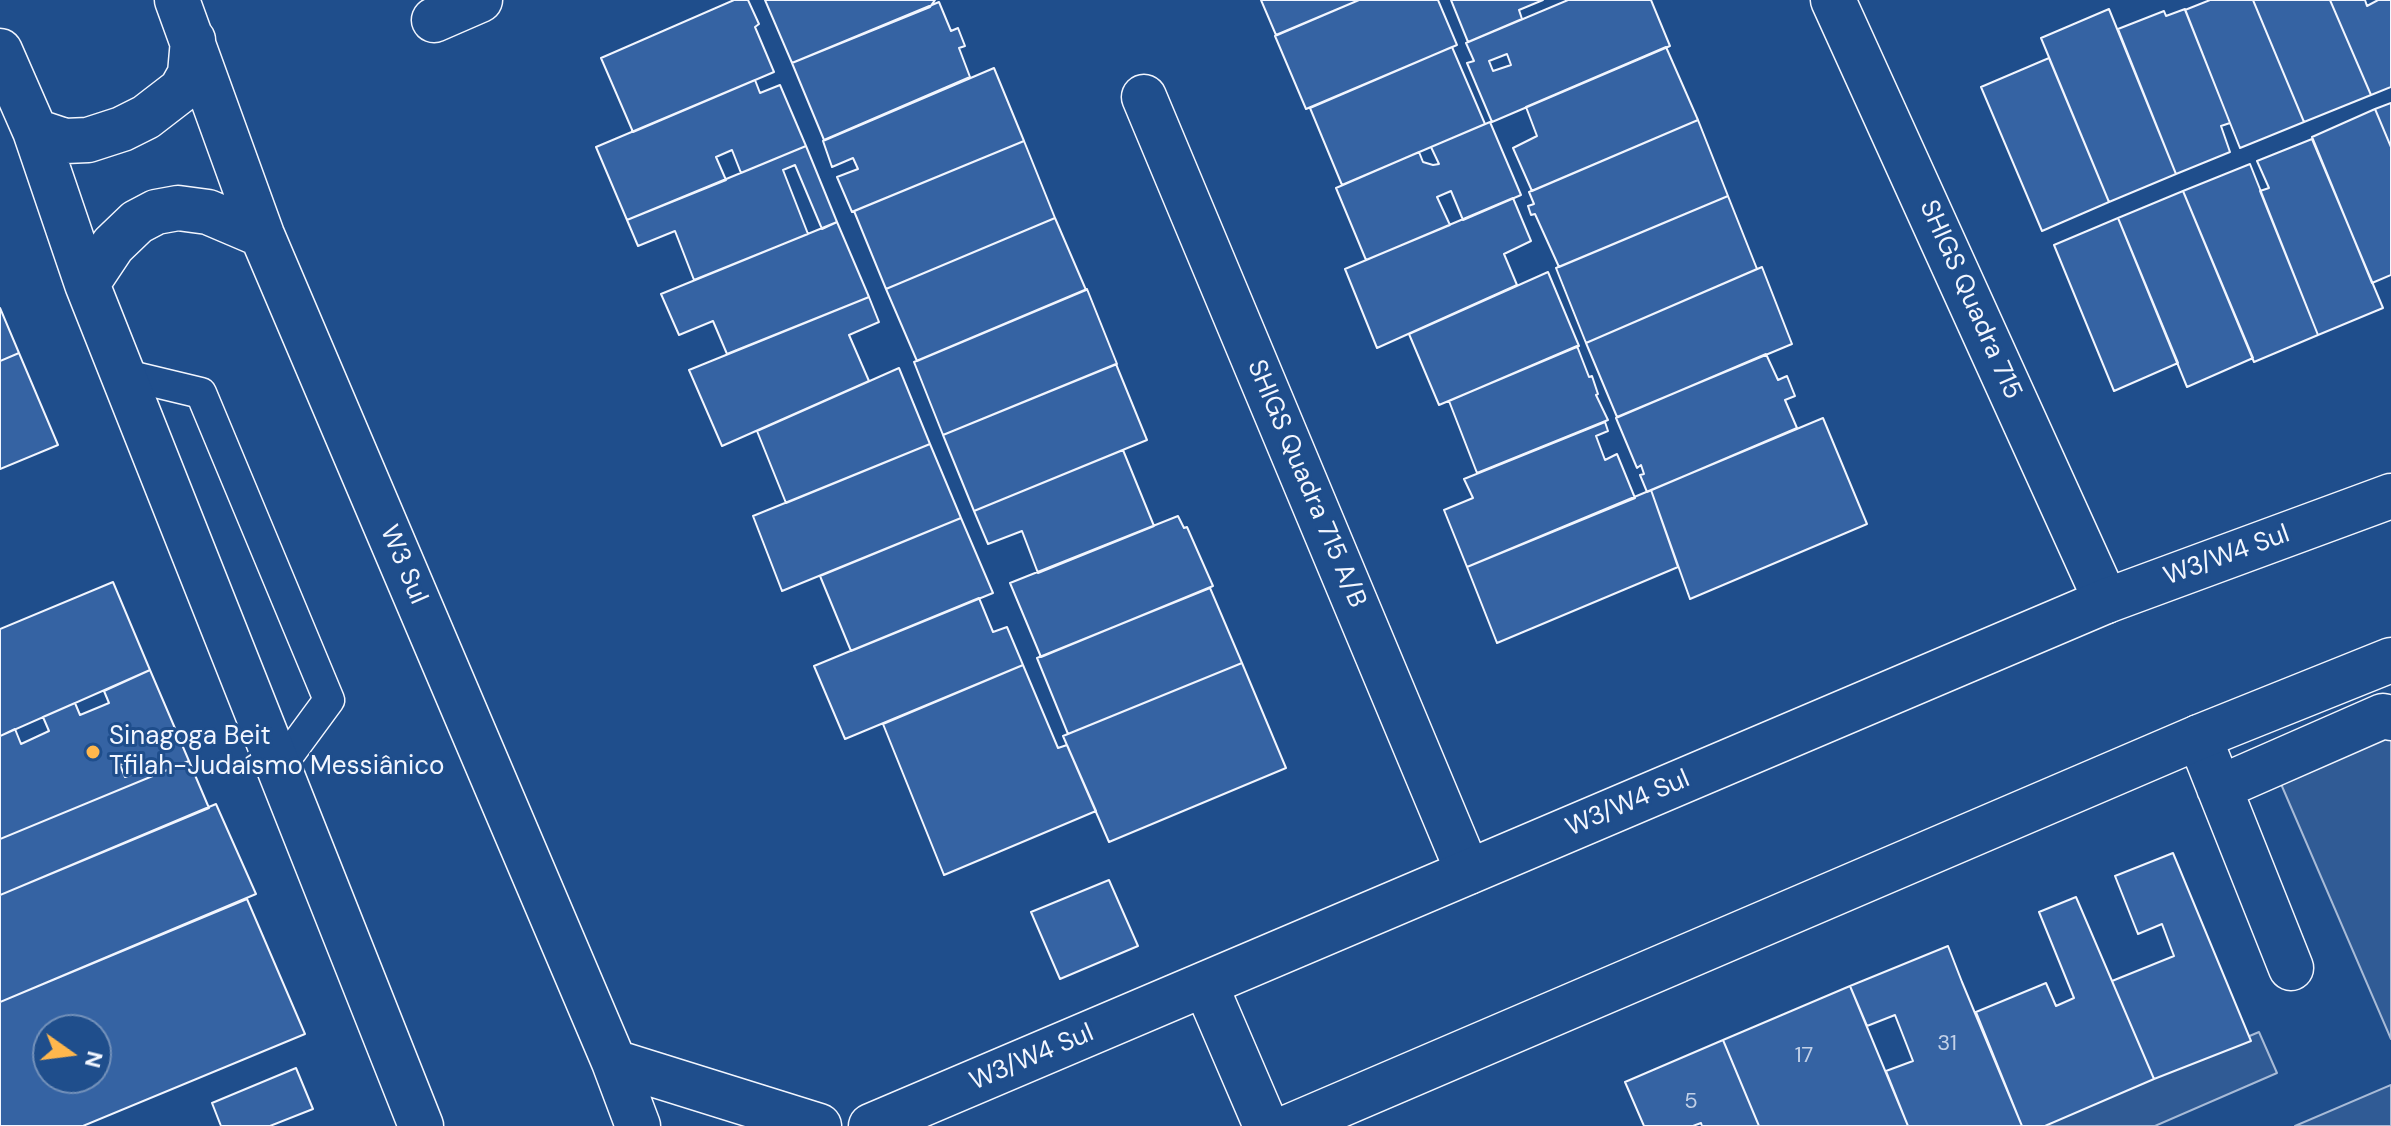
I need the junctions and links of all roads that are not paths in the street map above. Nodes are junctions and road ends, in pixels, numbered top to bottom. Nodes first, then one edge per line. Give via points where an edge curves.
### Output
1 (177, 0) edge
2 (480, 0) edge
3 (1842, 3) edge
4 (434, 20) dead end
5 (193, 40) junction
6 (0, 51) edge
7 (1144, 97) dead end
8 (35, 131) junction
9 (262, 235) junction
10 (87, 284) junction
11 (122, 374) junction
12 (2391, 496) edge
13 (2106, 601) junction
14 (2391, 660) edge
15 (2391, 718) edge
16 (2199, 737) junction
17 (279, 768) junction
18 (2219, 788) junction
19 (1468, 872) junction
20 (2291, 968) dead end
21 (1205, 984) junction
22 (614, 1062) junction
23 (421, 1126) edge
24 (638, 1126) edge
25 (819, 1126) edge
26 (871, 1126) edge
27 (1266, 1126) edge
28 (1291, 1126) edge

1 - 5 main road, W3 Sul
2 - 4 main road
3 - 13 main road, SHIGS Quadra 715
5 - 8 main road via 190,74 181,90 146,117 88,140 65,141
5 - 9 main road, W3 Sul
6 - 8 main road
7 - 19 main road, SHIGS Quadra 715 A/B
8 - 10 main road
9 - 10 main road via 208,212 156,212 113,245
9 - 22 main road, W3 Sul
10 - 11 main road
11 - 17 main road
11 - 17 lane via 201,393 329,700
12 - 13 main road, W3/W4 Sul
13 - 19 main road, W3/W4 Sul
14 - 16 main road
15 - 18 main road via 2383,716
16 - 18 main road
16 - 28 main road
17 - 23 main road
18 - 20 main road
19 - 21 main road, W3/W4 Sul
21 - 26 main road, W3/W4 Sul
21 - 27 main road
22 - 24 main road, W3 Sul
22 - 25 main road

